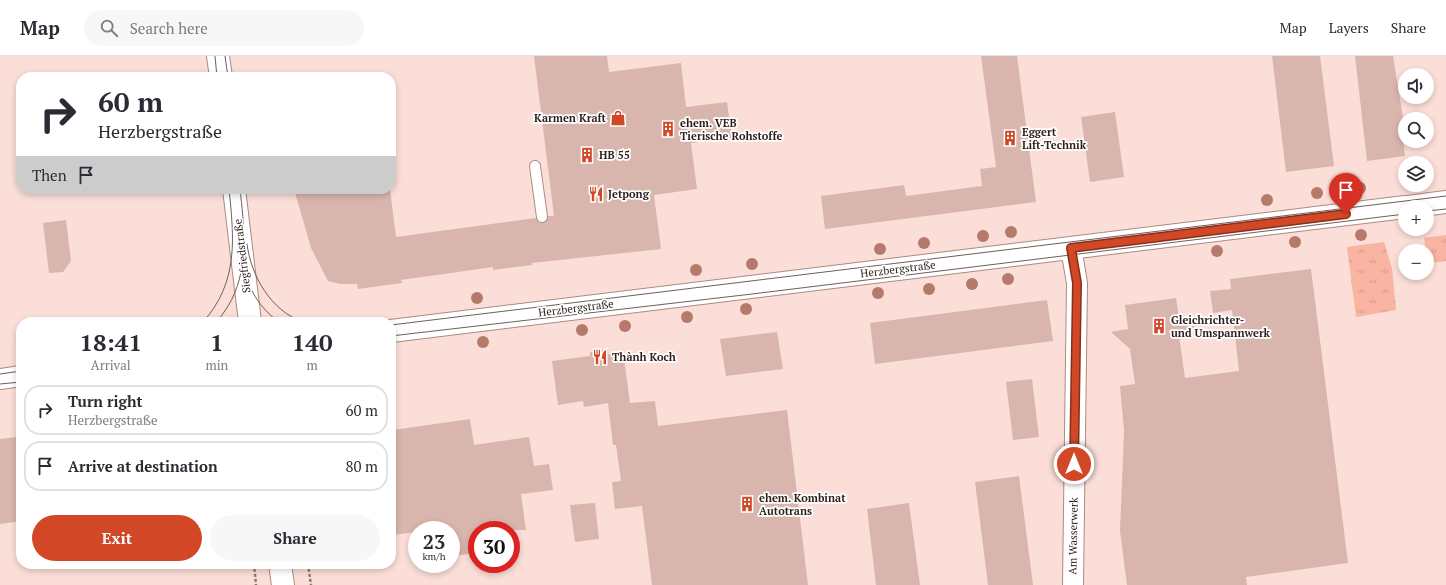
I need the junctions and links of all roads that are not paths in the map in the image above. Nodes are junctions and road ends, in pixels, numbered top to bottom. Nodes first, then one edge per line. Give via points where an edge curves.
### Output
1 (218, 56) edge
2 (220, 72) edge
3 (535, 166) dead end
4 (235, 194) edge
5 (1446, 202) edge
6 (1434, 204) edge
7 (1398, 208) edge
8 (542, 217) dead end
9 (1071, 248) junction
10 (249, 317) edge
11 (396, 330) edge
12 (16, 377) edge
13 (0, 379) edge
14 (281, 569) edge
15 (283, 585) edge
16 (1072, 585) edge

1 - 2 street
3 - 8 lane
4 - 10 street, Siegfriedstraße
5 - 6 street
7 - 9 street, Herzbergstraße
9 - 11 street, Herzbergstraße
9 - 16 street, Am Wasserwerk via 1077,283
12 - 13 street
14 - 15 street

